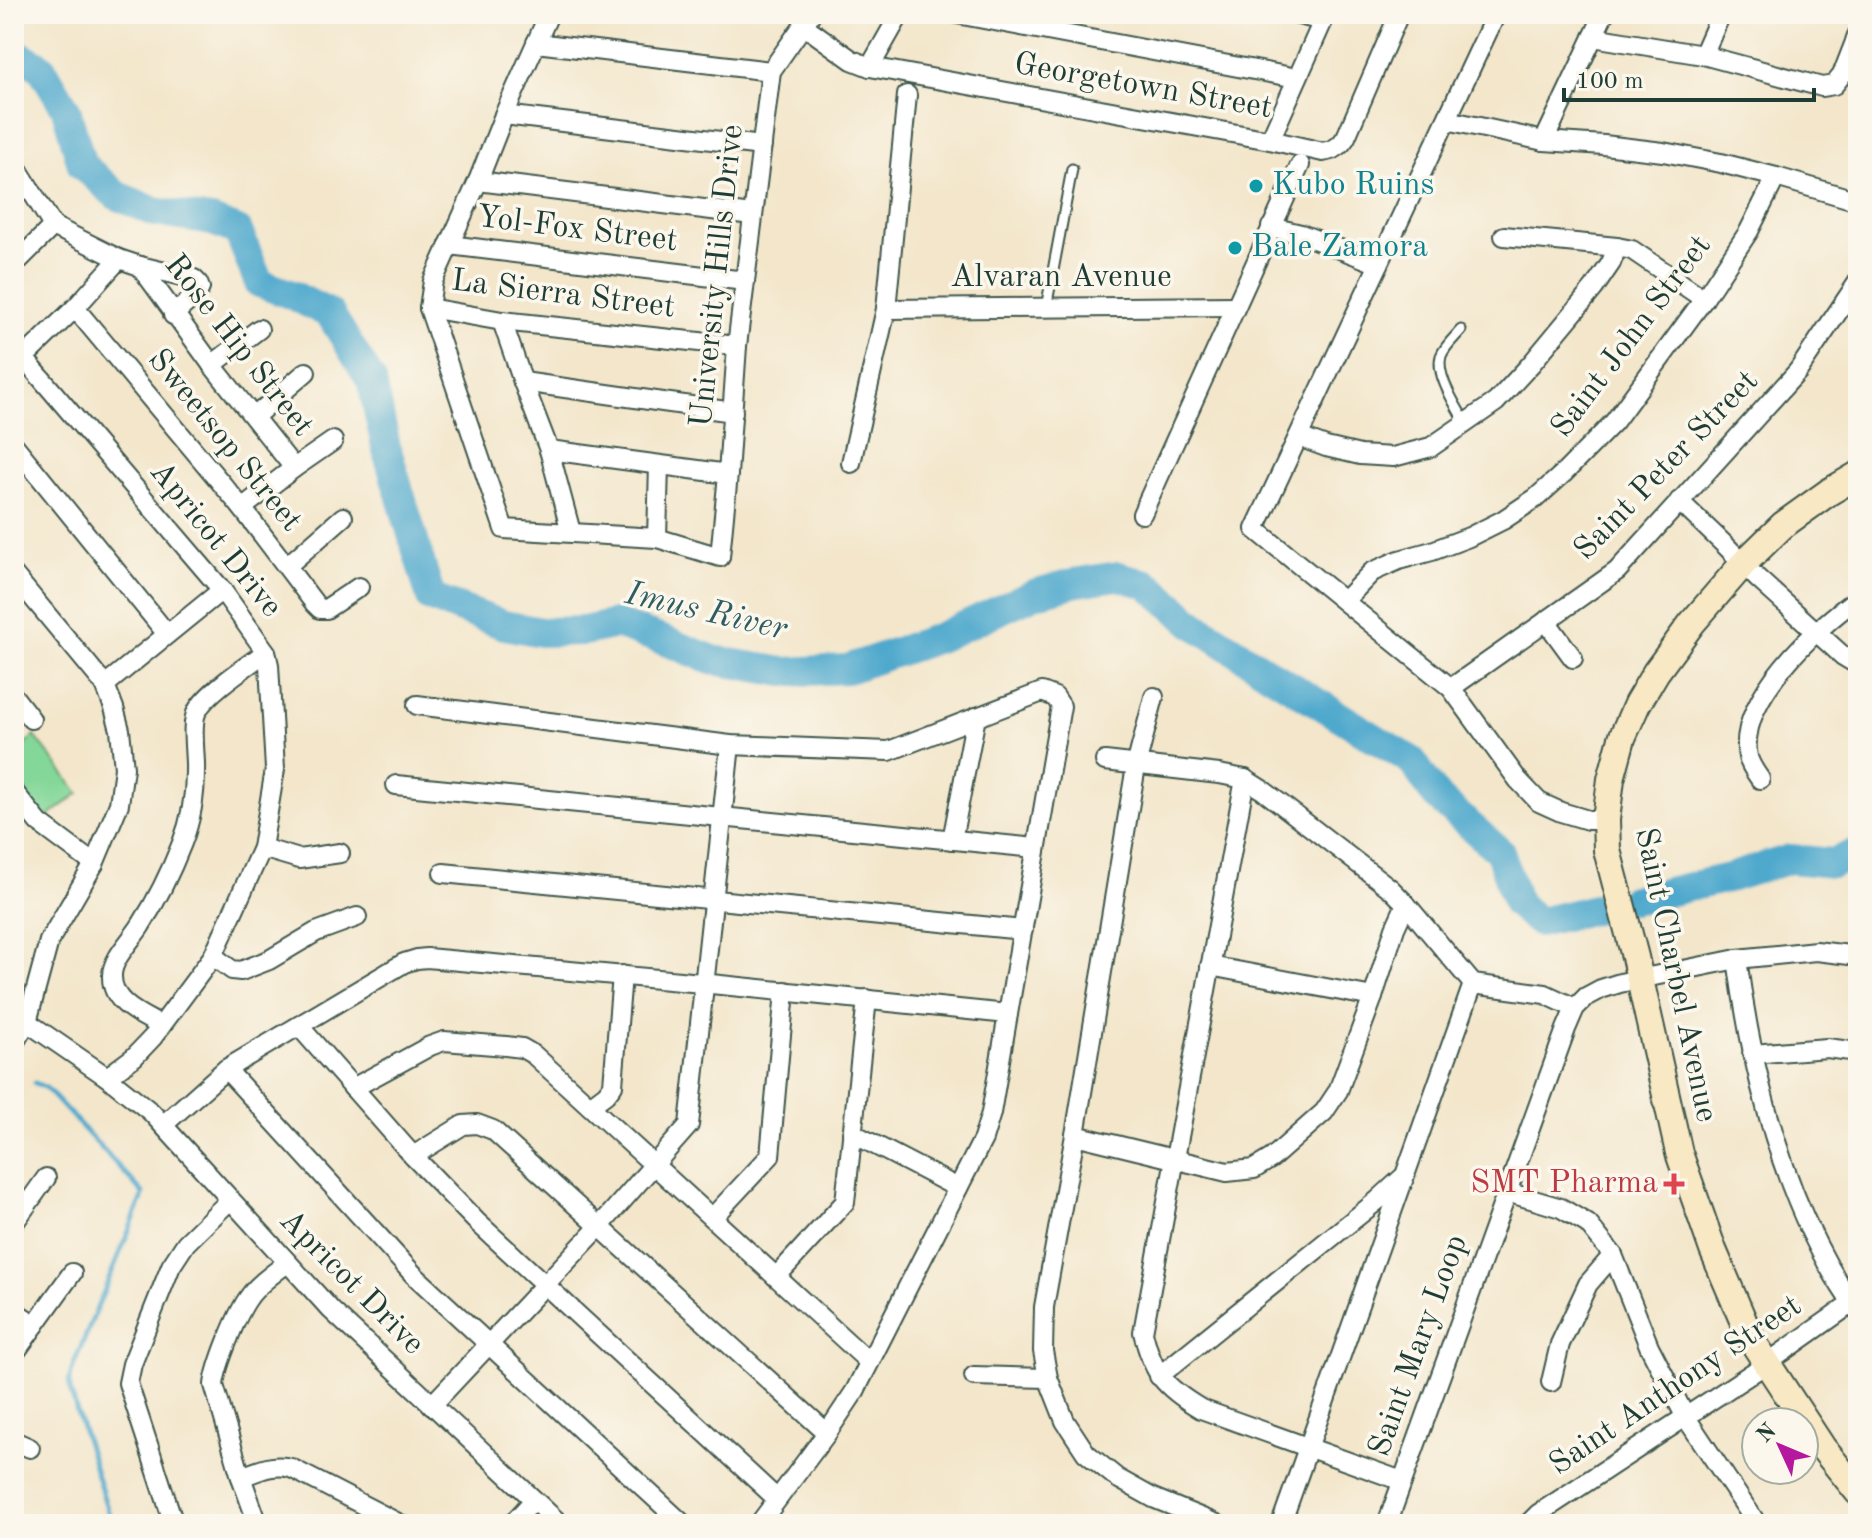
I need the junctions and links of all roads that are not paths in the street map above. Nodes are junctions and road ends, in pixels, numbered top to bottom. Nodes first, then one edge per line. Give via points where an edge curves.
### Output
1 (549, 14) edge
2 (900, 14) edge
3 (1295, 14) edge
4 (1399, 14) edge
5 (1496, 14) edge
6 (1604, 14) edge
7 (1721, 14) edge
8 (967, 15) edge
9 (1324, 17) edge
10 (807, 19) edge
11 (1858, 34) edge
12 (1593, 37) junction
13 (536, 43) junction
14 (1703, 55) junction
15 (870, 67) junction
16 (771, 71) junction
17 (1297, 78) junction
18 (907, 95) dead end
19 (504, 115) junction
20 (1447, 120) junction
21 (1270, 140) junction
22 (1544, 141) junction
23 (762, 146) junction
24 (14, 165) edge
25 (1300, 165) dead end
26 (1072, 169) dead end
27 (1776, 177) junction
28 (478, 181) junction
29 (1858, 201) edge
30 (752, 215) junction
31 (53, 226) junction
32 (1271, 227) junction
33 (1504, 236) dead end
34 (449, 245) junction
35 (1617, 247) junction
36 (119, 259) junction
37 (1379, 264) junction
38 (14, 265) edge
39 (140, 266) junction
40 (745, 281) junction
41 (1858, 282) edge
42 (1704, 299) junction
43 (1852, 302) edge
44 (1236, 306) junction
45 (75, 308) junction
46 (429, 308) junction
47 (1046, 308) junction
48 (886, 309) junction
49 (173, 315) junction
50 (502, 321) junction
51 (259, 329) dead end
52 (1461, 330) dead end
53 (737, 346) junction
54 (19, 362) edge
55 (212, 365) junction
56 (306, 372) dead end
57 (523, 382) junction
58 (733, 412) junction
59 (254, 417) junction
60 (1466, 424) junction
61 (1299, 437) junction
62 (333, 441) dead end
63 (14, 445) edge
64 (549, 450) junction
65 (851, 463) dead end
66 (659, 465) junction
67 (294, 468) junction
68 (728, 474) junction
69 (1858, 475) edge
70 (1679, 501) junction
71 (242, 508) junction
72 (1142, 514) dead end
73 (343, 517) dead end
74 (571, 532) junction
75 (657, 538) junction
76 (1743, 564) junction
77 (287, 566) junction
78 (14, 575) edge
79 (359, 587) dead end
80 (222, 590) junction
81 (1858, 598) edge
82 (1344, 601) junction
83 (1546, 621) junction
84 (1816, 632) junction
85 (167, 634) junction
86 (266, 652) junction
87 (1573, 658) dead end
88 (1858, 665) edge
89 (105, 685) junction
90 (1451, 688) junction
91 (14, 697) edge
92 (1154, 697) dead end
93 (417, 705) dead end
94 (976, 717) junction
95 (31, 719) dead end
96 (730, 745) junction
97 (1105, 761) dead end
98 (1136, 766) junction
99 (1245, 779) junction
100 (1760, 779) dead end
101 (396, 785) dead end
102 (14, 792) edge
103 (722, 817) junction
104 (1606, 820) junction
105 (952, 840) junction
106 (262, 848) junction
107 (1036, 848) junction
108 (340, 853) dead end
109 (94, 864) junction
110 (443, 873) dead end
111 (713, 899) junction
112 (1406, 904) junction
113 (357, 917) dead end
114 (1023, 930) junction
115 (213, 956) junction
116 (1858, 956) edge
117 (1737, 959) junction
118 (1210, 966) junction
119 (1637, 968) junction
120 (622, 975) junction
121 (703, 983) junction
122 (1473, 984) junction
123 (785, 991) junction
124 (1373, 997) junction
125 (867, 999) junction
126 (1575, 1008) junction
127 (1008, 1014) junction
128 (27, 1022) junction
129 (161, 1026) junction
130 (299, 1026) junction
131 (14, 1043) edge
132 (1858, 1052) edge
133 (1752, 1054) junction
134 (226, 1069) junction
135 (107, 1077) junction
136 (353, 1088) junction
137 (590, 1106) junction
138 (163, 1125) junction
139 (852, 1133) junction
140 (1075, 1135) junction
141 (413, 1156) junction
142 (1175, 1159) junction
143 (654, 1165) junction
144 (1405, 1176) junction
145 (46, 1178) dead end
146 (958, 1188) junction
147 (1507, 1192) junction
148 (230, 1200) junction
149 (712, 1218) junction
150 (14, 1223) edge
151 (600, 1226) junction
152 (1613, 1255) junction
153 (287, 1263) junction
154 (72, 1273) dead end
155 (776, 1277) junction
156 (545, 1285) junction
157 (1856, 1305) edge
158 (14, 1311) edge
159 (35, 1325) junction
160 (489, 1344) junction
161 (14, 1354) edge
162 (869, 1362) junction
163 (1766, 1364) junction
164 (974, 1376) dead end
165 (1159, 1376) junction
166 (1048, 1378) junction
167 (1551, 1382) dead end
168 (432, 1405) junction
169 (1685, 1416) junction
170 (827, 1433) junction
171 (1308, 1447) junction
172 (241, 1477) junction
173 (1402, 1481) junction
174 (1858, 1492) edge
175 (777, 1499) junction
176 (534, 1500) junction
177 (174, 1524) edge
178 (258, 1524) edge
179 (400, 1524) edge
180 (512, 1524) edge
181 (560, 1524) edge
182 (683, 1524) edge
183 (759, 1524) edge
184 (1217, 1524) edge
185 (1281, 1524) edge
186 (1387, 1524) edge
187 (1528, 1524) edge
188 (1757, 1524) edge

1 - 13 street
2 - 15 street
3 - 9 street
4 - 21 street, Georgetown Street via 1341,145 1323,152
5 - 20 street
6 - 12 street
7 - 14 street
8 - 17 street
9 - 17 street
10 - 15 street, Georgetown Street via 852,60
10 - 16 street, University Hills Drive
11 - 14 street via 1842,75 1834,85 1822,87
12 - 14 street
12 - 22 street
13 - 16 street
13 - 19 street
15 - 21 street, Georgetown Street
16 - 23 street, University Hills Drive
17 - 21 street
18 - 48 street
19 - 23 street
19 - 28 street
20 - 22 street
20 - 37 street
22 - 27 street via 1663,152
23 - 30 street, University Hills Drive
24 - 31 street
25 - 32 street
26 - 47 lane
27 - 29 street
27 - 42 street, Saint John Street via 1749,231
28 - 30 street
28 - 34 street
30 - 40 street, University Hills Drive
31 - 36 street, Rose Hip Street
31 - 38 street
32 - 37 street
32 - 44 street
33 - 35 street
34 - 40 street, Yol-Fox Street
34 - 46 street via 433,281
35 - 42 street via 1632,250
35 - 60 street via 1594,288 1531,364 1496,402
36 - 39 street, Rose Hip Street
36 - 45 street
37 - 61 street
39 - 49 street, Rose Hip Street
39 - 49 street via 198,283 197,294
40 - 53 street, University Hills Drive
41 - 43 street, Saint Peter Street
42 - 82 street, Saint John Street via 1614,422 1536,498 1469,537 1372,572
43 - 70 street, Saint Peter Street via 1798,371
44 - 47 street, Alvaran Avenue
44 - 72 street
45 - 54 street
45 - 71 street, Sweetsop Street
46 - 50 street, La Sierra Street
46 - 74 street via 504,529
47 - 48 street, Alvaran Avenue
48 - 65 street
49 - 55 street, Rose Hip Street
50 - 53 street, La Sierra Street
50 - 57 street
51 - 55 street
52 - 60 lane via 1441,355 1440,366
53 - 58 street, University Hills Drive
54 - 80 street, Apricot Drive
55 - 59 street, Rose Hip Street
56 - 59 street
57 - 58 street
57 - 64 street
58 - 68 street, University Hills Drive
59 - 67 street, Rose Hip Street
60 - 61 street via 1431,447 1393,457 1360,455
61 - 82 street via 1255,529
62 - 67 street
63 - 85 street
64 - 66 street
64 - 74 street
66 - 68 street
66 - 75 street
67 - 71 street, Rose Hip Street
68 - 75 street, University Hills Drive via 720,557
69 - 76 street, Saint Charbel Avenue via 1783,525
70 - 76 street
70 - 83 street, Saint Peter Street via 1617,571
71 - 77 street, Sweetsop Street
73 - 77 street
74 - 75 street
76 - 84 street
76 - 104 street, Saint Charbel Avenue via 1692,623 1637,704 1611,779
77 - 79 street, Sweetsop Street via 320,609
78 - 89 street
80 - 85 street
80 - 86 street, Apricot Drive
81 - 84 street
82 - 90 street
83 - 87 street
83 - 90 street, Saint Peter Street
84 - 88 street
84 - 100 street via 1765,690 1754,715 1748,755
85 - 89 street
86 - 106 street, Apricot Drive via 275,769
86 - 129 street via 206,699 195,714 193,807 183,841 111,975 120,1000
89 - 109 street via 120,730 124,768 119,804
90 - 104 street via 1539,802 1588,820
91 - 95 street
92 - 98 street
93 - 96 street
94 - 96 street via 889,751
94 - 105 street
94 - 107 street via 1042,692 1061,706
96 - 103 street
97 - 98 street
98 - 99 street
98 - 140 street
99 - 112 street
99 - 118 street
101 - 103 street
102 - 109 street via 39,823
103 - 105 street
103 - 111 street
104 - 119 street, Saint Charbel Avenue via 1607,850
105 - 107 street
106 - 108 street via 299,859
106 - 115 street, Apricot Drive
107 - 114 street
109 - 128 street via 49,941
110 - 111 street
111 - 114 street
111 - 121 street
112 - 122 street
112 - 124 street
113 - 115 street via 241,971
114 - 127 street
115 - 129 street, Apricot Drive
116 - 117 street via 1816,951
117 - 119 street
117 - 133 street
118 - 124 street
118 - 142 street
119 - 126 street
119 - 163 street, Saint Charbel Avenue via 1679,1153 1731,1296
120 - 121 street
120 - 130 street via 417,959
120 - 137 street via 613,1085
121 - 123 street
121 - 143 street via 689,1125
122 - 126 street via 1545,994
122 - 144 street
123 - 125 street
123 - 149 street via 770,1156
124 - 142 street via 1338,1091 1324,1112 1272,1158 1254,1169 1227,1172
125 - 127 street
125 - 139 street
126 - 147 street, Saint Mary Loop
127 - 146 street via 991,1113
128 - 131 street
128 - 135 street, Apricot Drive
129 - 135 street, Apricot Drive
130 - 134 street
130 - 136 street
132 - 133 street via 1827,1048
133 - 157 street via 1771,1128 1798,1199 1822,1254
134 - 138 street
134 - 160 street via 381,1241
135 - 138 street, Apricot Drive
136 - 137 street via 444,1041 522,1048
136 - 141 street
137 - 143 street
138 - 148 street, Apricot Drive
139 - 146 street
139 - 155 street via 845,1202
140 - 142 street
140 - 166 street via 1044,1307
141 - 151 street via 463,1125 477,1124 493,1130
141 - 156 street
142 - 165 street via 1143,1332
143 - 149 street
143 - 151 street
144 - 165 street
144 - 171 street
145 - 150 street
146 - 162 street
147 - 152 street via 1561,1208 1588,1224
147 - 173 street, Saint Mary Loop
148 - 153 street, Apricot Drive
148 - 177 street via 186,1243 171,1266 128,1383
149 - 155 street
151 - 156 street
151 - 170 street
152 - 167 street via 1588,1284 1560,1344
152 - 169 street via 1649,1346
153 - 168 street, Apricot Drive
153 - 172 street via 248,1298 215,1377
154 - 159 street
155 - 162 street
156 - 160 street
156 - 175 street
157 - 163 street, Saint Anthony Street
158 - 159 street
159 - 161 street
160 - 168 street
160 - 182 street
162 - 170 street
163 - 169 street, Saint Anthony Street
163 - 174 street, Saint Charbel Avenue
164 - 166 street
165 - 171 street via 1201,1409
166 - 184 street via 1065,1421 1086,1453 1153,1498
168 - 176 street, Apricot Drive
169 - 187 street, Saint Anthony Street
169 - 188 street
170 - 175 street
171 - 173 street
171 - 185 street
172 - 178 street
172 - 179 street via 281,1465
173 - 186 street, Saint Mary Loop
175 - 183 street
176 - 180 street
176 - 181 street, Apricot Drive

